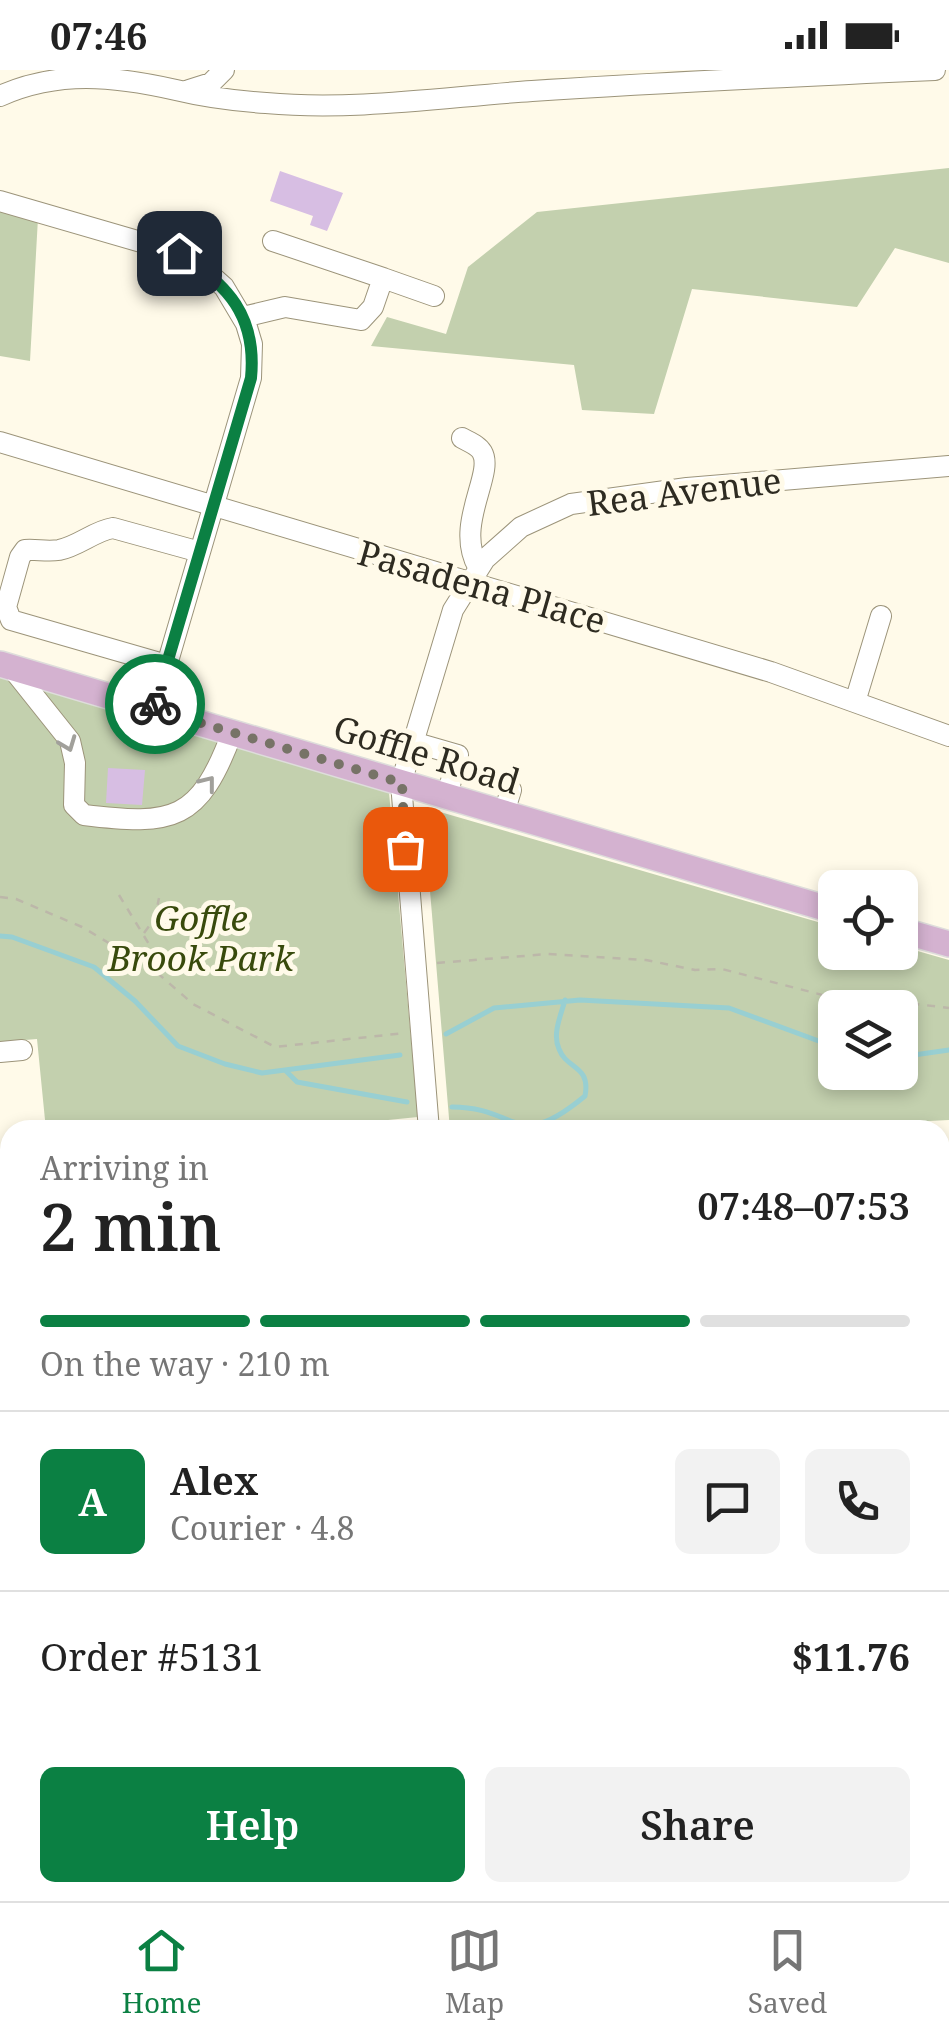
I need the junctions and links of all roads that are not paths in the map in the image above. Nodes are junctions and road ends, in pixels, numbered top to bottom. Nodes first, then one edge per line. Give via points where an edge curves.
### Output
1 (224, 70) edge
2 (935, 70) edge
3 (177, 90) junction
4 (0, 96) edge
5 (4, 204) edge
6 (273, 240) dead end
7 (383, 278) junction
8 (434, 296) dead end
9 (243, 316) junction
10 (462, 438) dead end
11 (6, 445) edge
12 (949, 466) edge
13 (213, 507) junction
14 (200, 552) junction
15 (473, 574) junction
16 (881, 616) dead end
17 (4, 624) edge
18 (167, 664) junction
19 (5, 666) edge
20 (855, 702) junction
21 (154, 709) junction
22 (232, 732) junction
23 (949, 736) edge
24 (413, 742) junction
25 (453, 774) junction
26 (402, 783) junction
27 (818, 905) edge
28 (918, 935) edge
29 (949, 944) edge
30 (22, 1050) dead end
31 (0, 1052) edge
32 (428, 1120) edge

1 - 3 street via 211,83
2 - 3 street via 315,106
3 - 4 street via 83,71 27,82
5 - 9 street via 179,253 224,287
6 - 7 street
7 - 8 street
7 - 9 street via 361,320 285,307
9 - 13 street via 252,344 251,378
10 - 15 street via 484,460 468,540
11 - 13 street, Pasadena Place
12 - 15 street, Rea Avenue via 571,504 522,526
13 - 14 street
13 - 15 street, Pasadena Place
14 - 17 street via 113,528 59,550 25,550
14 - 18 street
15 - 20 street, Pasadena Place
15 - 24 street, Rea Avenue via 452,610
16 - 20 street
17 - 18 street via 11,620
18 - 21 street
19 - 21 main road, Goffle Road
19 -> 22 street via 70,741 78,812 166,819 212,782
20 - 23 street, Pasadena Place
21 - 22 main road, Goffle Road
22 - 26 main road, Goffle Road
24 - 25 street
24 - 26 street, Rea Avenue
25 - 26 main road, Goffle Road
25 - 27 main road, Goffle Road via 507,802
26 - 32 street, Rea Avenue
28 - 29 main road
30 - 31 street

